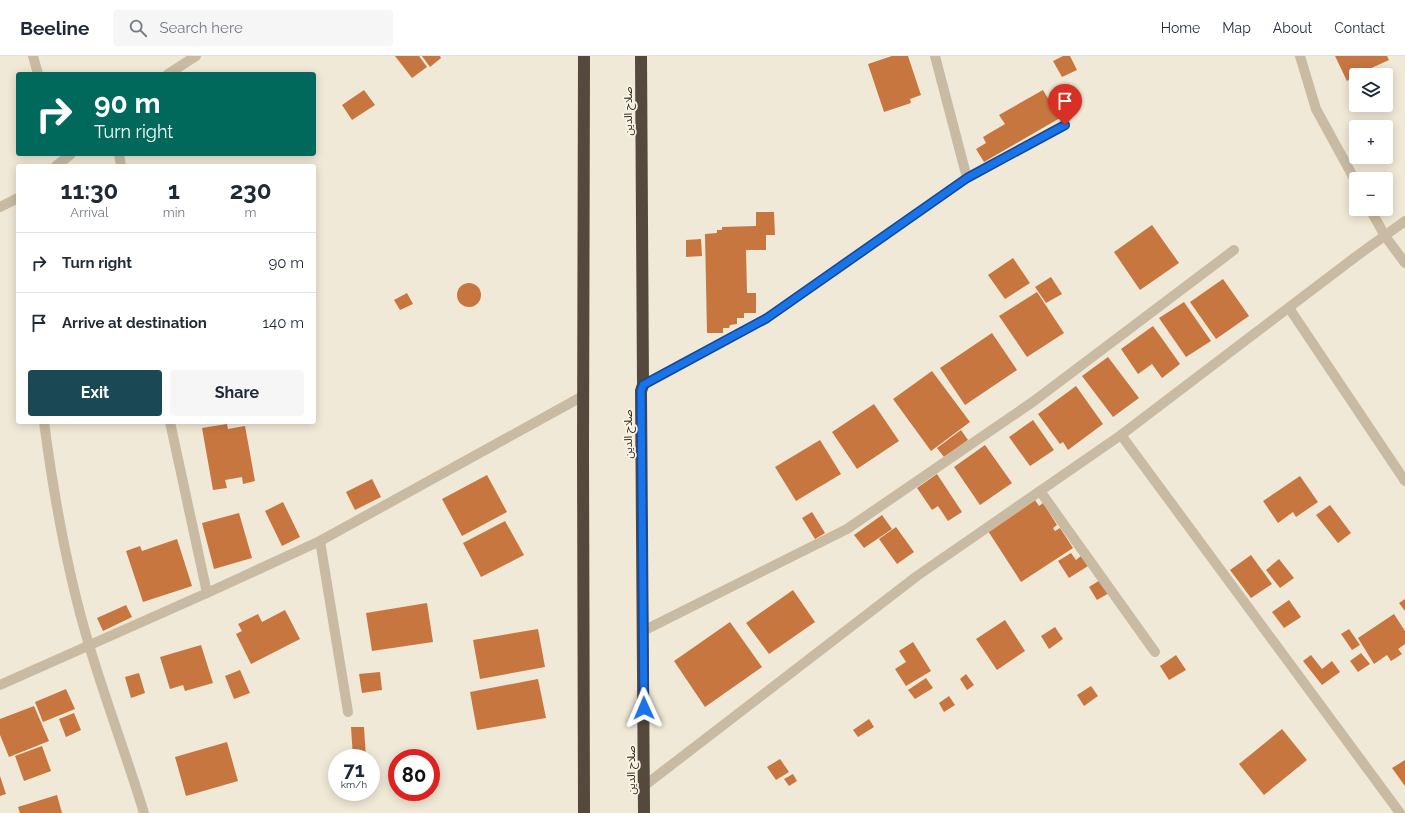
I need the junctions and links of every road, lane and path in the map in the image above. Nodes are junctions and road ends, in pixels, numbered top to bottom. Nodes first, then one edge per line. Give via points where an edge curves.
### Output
1 (33, 56) edge
2 (196, 56) edge
3 (584, 56) edge
4 (641, 56) edge
5 (935, 56) edge
6 (1300, 56) edge
7 (37, 72) edge
8 (171, 72) edge
9 (1065, 125) dead end
10 (1351, 172) edge
11 (967, 178) junction
12 (16, 199) edge
13 (0, 207) edge
14 (1374, 216) edge
15 (1405, 221) edge
16 (1385, 236) junction
17 (1234, 250) dead end
18 (1405, 263) edge
19 (1289, 308) junction
20 (643, 385) junction
21 (583, 396) junction
22 (44, 424) edge
23 (170, 424) edge
24 (1121, 434) junction
25 (1405, 481) edge
26 (1040, 491) junction
27 (320, 541) junction
28 (207, 593) junction
29 (643, 631) junction
30 (89, 645) junction
31 (1155, 652) dead end
32 (0, 684) edge
33 (348, 712) dead end
34 (644, 786) junction
35 (144, 813) edge
36 (584, 813) edge
37 (644, 813) edge
38 (1400, 813) edge

1 - 7 street
2 - 8 street
3 - 21 highway
4 - 20 highway, صلاح الدين
5 - 11 street
6 - 10 street via 1316,109
9 - 11 street
11 - 20 street via 767,318
12 - 13 street
14 - 16 street
15 - 16 street
16 - 18 street
16 - 19 street
17 - 29 street via 1034,401 847,529
19 - 24 street
19 - 25 street
20 - 29 highway, صلاح الدين
21 - 27 street
21 - 36 highway
22 - 30 street via 52,484 68,566
23 - 28 street
24 - 26 street
24 - 38 street
26 - 31 street
26 - 34 street via 917,576
27 - 28 street
27 - 33 street
28 - 30 street
29 - 34 highway, صلاح الدين
30 - 32 street
30 - 35 street
34 - 37 highway, صلاح الدين

